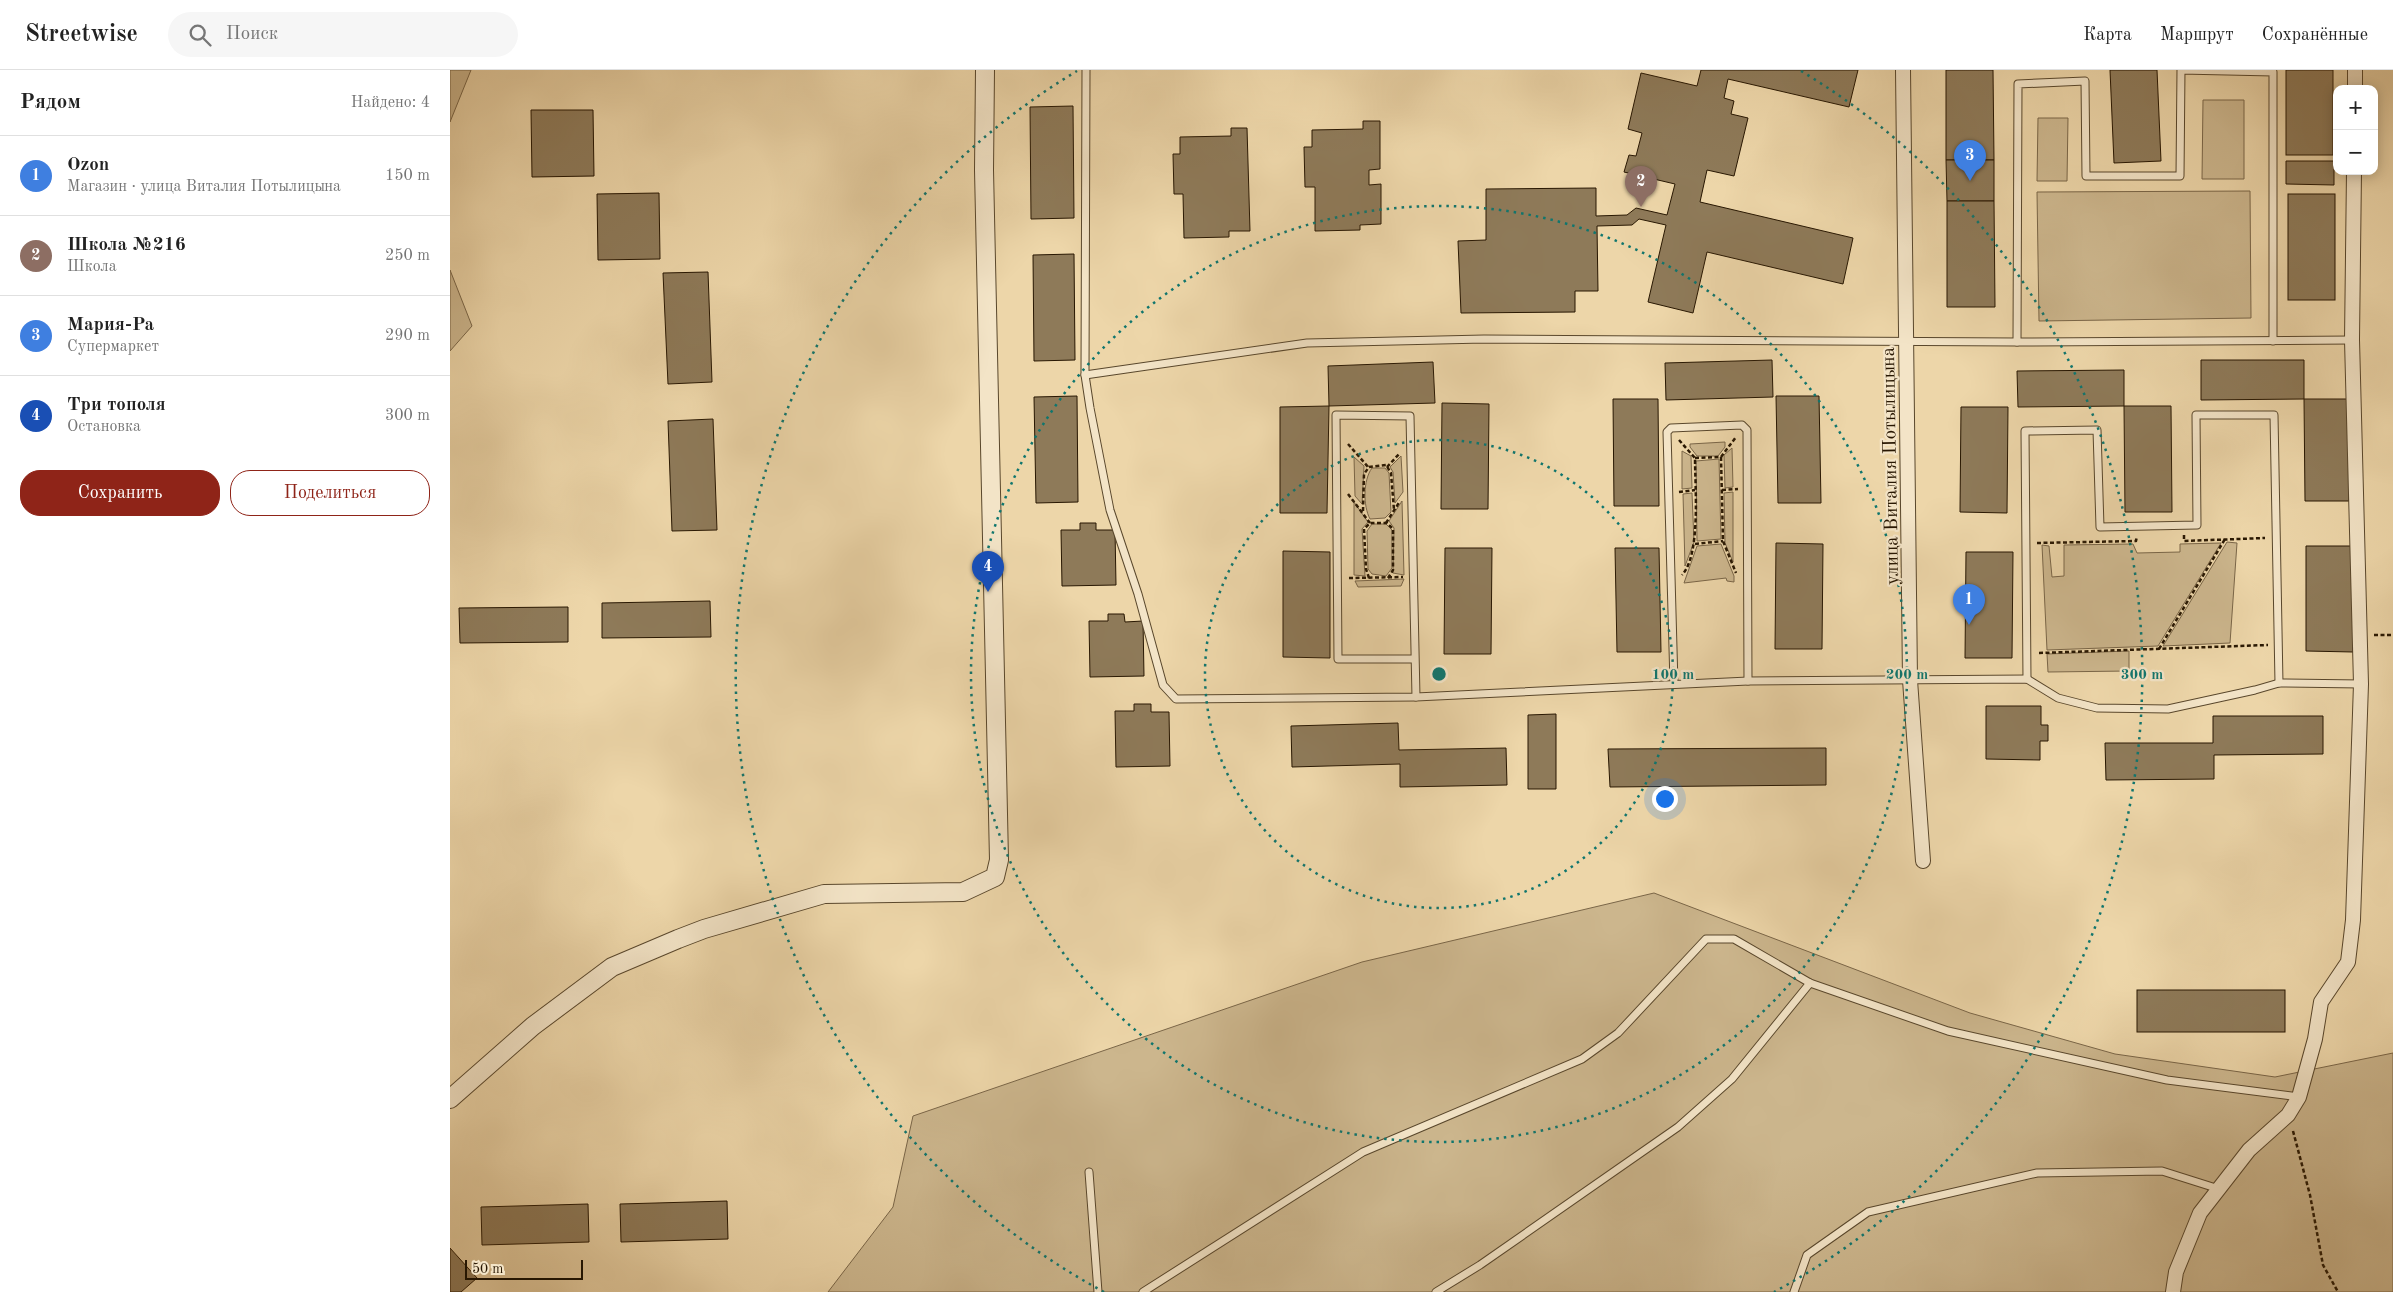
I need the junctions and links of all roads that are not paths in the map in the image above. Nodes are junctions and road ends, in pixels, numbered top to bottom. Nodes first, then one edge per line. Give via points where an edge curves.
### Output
1 (985, 70) edge
2 (1086, 70) edge
3 (1903, 70) edge
4 (2355, 70) edge
5 (2355, 85) edge
6 (2354, 175) edge
7 (2352, 340) junction
8 (1906, 341) junction
9 (2273, 341) junction
10 (2017, 342) junction
11 (1085, 375) junction
12 (1415, 659) junction
13 (2028, 679) junction
14 (1910, 680) junction
15 (1748, 681) junction
16 (2279, 683) junction
17 (1674, 684) junction
18 (2361, 684) junction
19 (1416, 697) junction
20 (1923, 862) dead end
21 (1810, 983) junction
22 (2299, 1096) junction
23 (450, 1099) edge
24 (1089, 1172) dead end
25 (2219, 1189) junction
26 (1098, 1292) edge
27 (1143, 1292) edge
28 (1436, 1292) edge
29 (1794, 1292) edge
30 (2173, 1292) edge

1 - 23 street via 984,170 998,850 995,877 964,892 824,894 704,929 612,967 533,1026
2 - 11 lane
3 - 8 street, улица Виталия Потылицына
4 - 5 street
6 - 7 street
7 - 9 lane
7 - 18 street
8 - 10 lane
8 - 11 lane via 1484,339 1307,342
8 - 14 street, улица Виталия Потылицына
9 - 10 lane
9 - 10 lane via 2273,72 2181,70 2180,176 2086,176 2085,81 2018,84
11 - 19 lane via 1110,510 1163,685 1176,699
12 - 12 lane via 1338,659 1336,415 1410,416
12 - 19 lane
13 - 14 lane
13 - 16 lane via 2058,698 2098,708 2160,709
13 - 16 lane via 2024,431 2097,430 2100,527 2197,525 2196,415 2274,415
14 - 15 lane
14 - 20 street, улица Виталия Потылицына
15 - 17 lane
15 - 17 lane via 1747,430 1744,425 1669,429 1666,434
16 - 18 lane
17 - 19 lane
18 - 22 street via 2353,920 2348,962 2321,1002 2315,1039
21 - 22 lane via 1948,1030 2167,1080
21 - 27 lane via 1734,939 1706,939 1618,1033 1582,1060 1363,1152
21 - 28 lane via 1732,1079 1678,1127
22 - 25 street via 2288,1115 2249,1150
24 - 26 lane
25 - 29 lane via 2162,1172 2037,1173 1868,1212 1806,1255
25 - 30 street via 2200,1213 2176,1272

